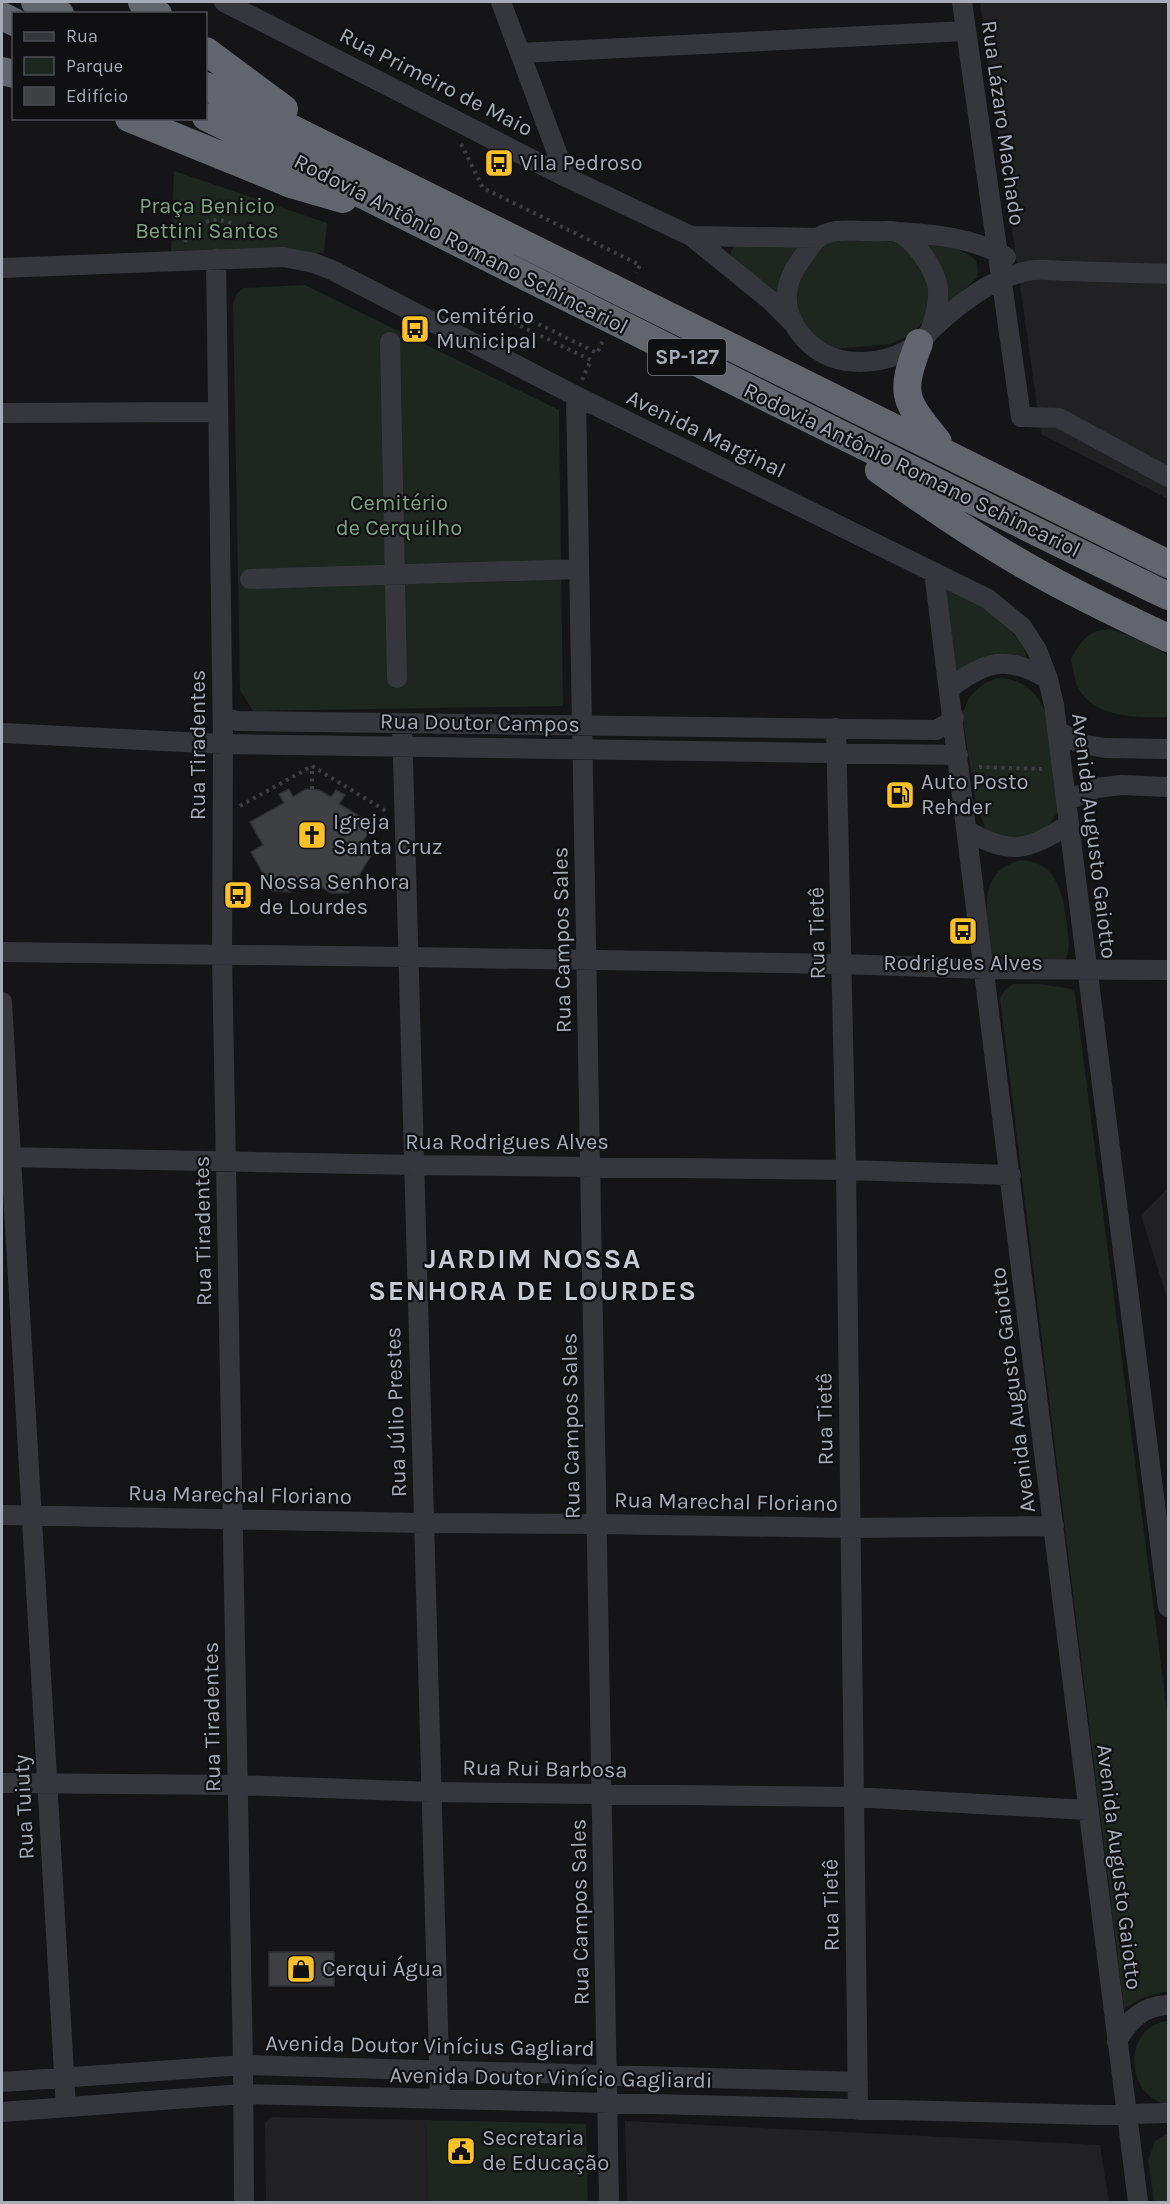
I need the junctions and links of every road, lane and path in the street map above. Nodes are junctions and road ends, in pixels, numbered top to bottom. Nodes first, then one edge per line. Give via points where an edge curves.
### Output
1 (35, 2) edge
2 (142, 2) edge
3 (226, 2) edge
4 (501, 2) edge
5 (962, 2) edge
6 (56, 12) edge
7 (155, 12) edge
8 (966, 31) junction
9 (207, 52) edge
10 (520, 52) junction
11 (207, 86) edge
12 (446, 114) junction
13 (207, 117) edge
14 (134, 120) edge
15 (376, 170) junction
16 (566, 177) junction
17 (483, 188) dead end
18 (412, 218) junction
19 (897, 232) junction
20 (691, 236) junction
21 (818, 238) junction
22 (997, 251) junction
23 (255, 257) junction
24 (216, 259) junction
25 (182, 260) junction
26 (2, 268) edge
27 (1029, 270) junction
28 (1168, 274) edge
29 (1001, 279) junction
30 (792, 322) junction
31 (925, 336) junction
32 (390, 342) dead end
33 (576, 396) junction
34 (790, 410) junction
35 (218, 412) junction
36 (2, 413) edge
37 (945, 451) junction
38 (1168, 477) edge
39 (1168, 564) edge
40 (579, 569) junction
41 (934, 572) junction
42 (394, 575) junction
43 (250, 579) dead end
44 (1168, 596) edge
45 (1168, 638) edge
46 (397, 678) dead end
47 (1048, 679) junction
48 (950, 688) junction
49 (223, 715) junction
50 (954, 717) junction
51 (402, 723) junction
52 (582, 725) junction
53 (836, 728) junction
54 (1058, 731) junction
55 (2, 733) edge
56 (224, 744) junction
57 (313, 744) junction
58 (402, 746) junction
59 (582, 748) junction
60 (1168, 749) edge
61 (837, 753) junction
62 (959, 760) junction
63 (312, 766) junction
64 (1062, 769) junction
65 (1168, 787) edge
66 (312, 789) dead end
67 (1066, 801) junction
68 (223, 810) junction
69 (404, 814) junction
70 (1068, 825) junction
71 (968, 831) junction
72 (2, 952) edge
73 (222, 956) junction
74 (408, 957) junction
75 (586, 961) junction
76 (841, 964) junction
77 (986, 969) junction
78 (1086, 969) junction
79 (1168, 970) edge
80 (2, 1002) edge
81 (6, 1157) edge
82 (226, 1162) junction
83 (414, 1165) junction
84 (590, 1166) junction
85 (846, 1170) junction
86 (1011, 1175) junction
87 (2, 1515) edge
88 (32, 1515) junction
89 (232, 1519) junction
90 (423, 1523) junction
91 (597, 1524) junction
92 (1054, 1526) junction
93 (850, 1528) junction
94 (1168, 1607) edge
95 (2, 1783) edge
96 (47, 1784) junction
97 (237, 1785) junction
98 (432, 1792) junction
99 (602, 1794) junction
100 (854, 1797) junction
101 (1088, 1810) junction
102 (1168, 2005) edge
103 (1117, 2041) junction
104 (243, 2065) junction
105 (439, 2071) junction
106 (607, 2074) junction
107 (64, 2077) junction
108 (2, 2082) edge
109 (858, 2082) junction
110 (242, 2094) junction
111 (440, 2099) junction
112 (608, 2102) junction
113 (66, 2107) junction
114 (858, 2110) junction
115 (2, 2112) edge
116 (1168, 2113) edge
117 (1126, 2114) junction
118 (244, 2202) edge
119 (609, 2202) edge
120 (1138, 2202) edge

1 - 6 highway
2 - 7 highway
3 - 12 street, Rua Primeiro de Maio
4 - 10 street
5 - 8 street, Rua Lázaro Machado
8 - 10 street
8 - 22 street, Rua Lázaro Machado
9 - 15 highway via 296,118
10 - 16 street
11 - 15 highway, Rodovia Antônio Romano Schincariol / SP-127
12 - 16 street, Rua Primeiro de Maio
12 - 17 path
13 - 18 highway, Rodovia Antônio Romano Schincariol / SP-127
14 - 18 highway via 291,184
15 - 37 highway, Rodovia Antônio Romano Schincariol / SP-127
16 - 20 street, Rua Primeiro de Maio
18 - 34 highway, Rodovia Antônio Romano Schincariol / SP-127
19 - 21 street via 842,230
19 - 22 street via 929,234
19 - 31 street via 916,248 938,287 938,304
20 - 21 street, Rua Primeiro de Maio
20 - 30 street, Rua Primeiro de Maio
21 - 30 street via 791,275 787,293
22 - 27 street
22 - 29 street, Rua Lázaro Machado
23 - 24 street, Avenida Marginal
23 - 25 path via 243,230 216,219 190,231
23 - 33 street, Avenida Marginal via 314,263
24 - 25 street, Avenida Marginal
24 - 35 street, Rua Tiradentes
25 - 26 street, Avenida Marginal
27 - 28 street
27 - 29 street
29 - 31 street via 978,291
29 - 38 street, Rua Lázaro Machado via 1021,417 1059,418
30 - 31 street via 823,354 850,362 901,354
31 - 37 highway via 909,371 907,394 914,412
32 - 42 street
33 - 40 street, Rua Campos Sales
33 - 41 street, Avenida Marginal
34 - 44 highway, Rodovia Antônio Romano Schincariol / SP-127
34 - 45 highway via 960,526 1031,569
35 - 36 street
35 - 49 street, Rua Tiradentes
37 - 39 highway, Rodovia Antônio Romano Schincariol / SP-127
40 - 42 street
40 - 52 street, Rua Campos Sales
41 - 47 street, Avenida Marginal via 988,599 1022,627 1037,650
41 - 48 street, Avenida Augusto Gaiotto
42 - 43 street
42 - 46 street
47 - 48 street via 1015,664 997,663 978,669
47 - 54 street, Avenida Augusto Gaiotto
48 - 50 street, Avenida Augusto Gaiotto
49 - 51 street, Rua Doutor Campos via 238,721
49 - 56 street, Rua Tiradentes
50 - 53 street, Rua Doutor Campos via 936,730
50 - 62 street, Avenida Augusto Gaiotto
51 - 52 street, Rua Doutor Campos
51 - 58 street, Rua Júlio Prestes
52 - 53 street, Rua Doutor Campos
52 - 59 street, Rua Campos Sales
53 - 61 street, Rua Tietê
54 - 60 street via 1081,744 1105,748
54 - 64 street, Avenida Augusto Gaiotto
55 - 56 street, Rua Doutor Campos
56 - 57 street, Rua Doutor Campos
56 - 68 street, Rua Tiradentes
57 - 58 street, Rua Doutor Campos
57 - 63 path
58 - 59 street, Rua Doutor Campos
58 - 69 street, Rua Júlio Prestes
59 - 61 street, Rua Doutor Campos
59 - 75 street, Rua Campos Sales
61 - 62 street, Rua Doutor Campos
61 - 76 street, Rua Tietê
62 - 64 path
62 - 71 street, Avenida Augusto Gaiotto
63 - 66 path
63 - 68 path via 233,810
63 - 69 path via 391,813
64 - 67 street, Avenida Augusto Gaiotto
65 - 67 street via 1096,788
67 - 70 street, Avenida Augusto Gaiotto
68 - 73 street, Rua Tiradentes
69 - 74 street, Rua Júlio Prestes
70 - 71 street via 1039,842 1018,847 989,843
70 - 78 street, Avenida Augusto Gaiotto
71 - 77 street, Avenida Augusto Gaiotto
72 - 73 street
73 - 74 street
73 - 82 street, Rua Tiradentes
74 - 75 street
74 - 83 street, Rua Júlio Prestes
75 - 76 street
75 - 84 street, Rua Campos Sales
76 - 77 street
76 - 85 street, Rua Tietê
77 - 78 street
77 - 86 street, Avenida Augusto Gaiotto
78 - 79 street
78 - 94 street, Avenida Augusto Gaiotto
80 - 81 street, Rua Tuiuty
81 - 82 street, Rua Rodrigues Alves
81 - 88 street, Rua Tuiuty
82 - 83 street, Rua Rodrigues Alves
82 - 89 street, Rua Tiradentes
83 - 84 street, Rua Rodrigues Alves
83 - 90 street, Rua Júlio Prestes
84 - 85 street, Rua Rodrigues Alves
84 - 91 street, Rua Campos Sales
85 - 86 street, Rua Rodrigues Alves
85 - 93 street, Rua Tietê
86 - 92 street, Avenida Augusto Gaiotto
87 - 88 street, Rua Marechal Floriano
88 - 89 street, Rua Marechal Floriano
88 - 96 street, Rua Tuiuty
89 - 90 street, Rua Marechal Floriano
89 - 97 street, Rua Tiradentes
90 - 91 street, Rua Marechal Floriano
90 - 98 street, Rua Júlio Prestes
91 - 93 street, Rua Marechal Floriano
91 - 99 street, Rua Campos Sales
92 - 93 street, Rua Marechal Floriano
92 - 101 street, Avenida Augusto Gaiotto
93 - 100 street, Rua Tietê
95 - 96 street, Rua Rui Barbosa
96 - 97 street, Rua Rui Barbosa
96 - 107 street, Rua Tuiuty
97 - 98 street, Rua Rui Barbosa
97 - 104 street, Rua Tiradentes
98 - 99 street, Rua Rui Barbosa
98 - 105 street, Rua Júlio Prestes
99 - 100 street, Rua Rui Barbosa
99 - 106 street, Rua Campos Sales
100 - 101 street, Rua Rui Barbosa
100 - 109 street, Rua Tietê
101 - 103 street, Avenida Augusto Gaiotto
102 - 103 street via 1142,2012 1127,2024
103 - 117 street, Avenida Augusto Gaiotto
104 - 105 street, Avenida Doutor Vinícius Gagliard
104 - 107 street, Avenida Doutor Vinícius Gagliard
104 - 110 street, Rua Tiradentes
105 - 106 street, Avenida Doutor Vinícius Gagliard
105 - 111 street, Rua Júlio Prestes
106 - 109 street, Avenida Doutor Vinícius Gagliard
106 - 112 street, Rua Campos Sales
107 - 108 street, Avenida Doutor Vinícius Gagliard
107 - 113 street, Rua Tuiuty
109 - 114 street, Rua Tietê
110 - 111 street, Avenida Doutor Vinício Gagliardi
110 - 113 street, Avenida Doutor Vinício Gagliardi
110 - 118 street, Rua Tiradentes
111 - 112 street, Avenida Doutor Vinício Gagliardi
112 - 114 street, Avenida Doutor Vinício Gagliardi
112 - 119 street, Rua Campos Sales
113 - 115 street, Avenida Doutor Vinício Gagliardi
114 - 117 street, Avenida Doutor Vinício Gagliardi
116 - 117 street
117 - 120 street, Avenida Augusto Gaiotto

